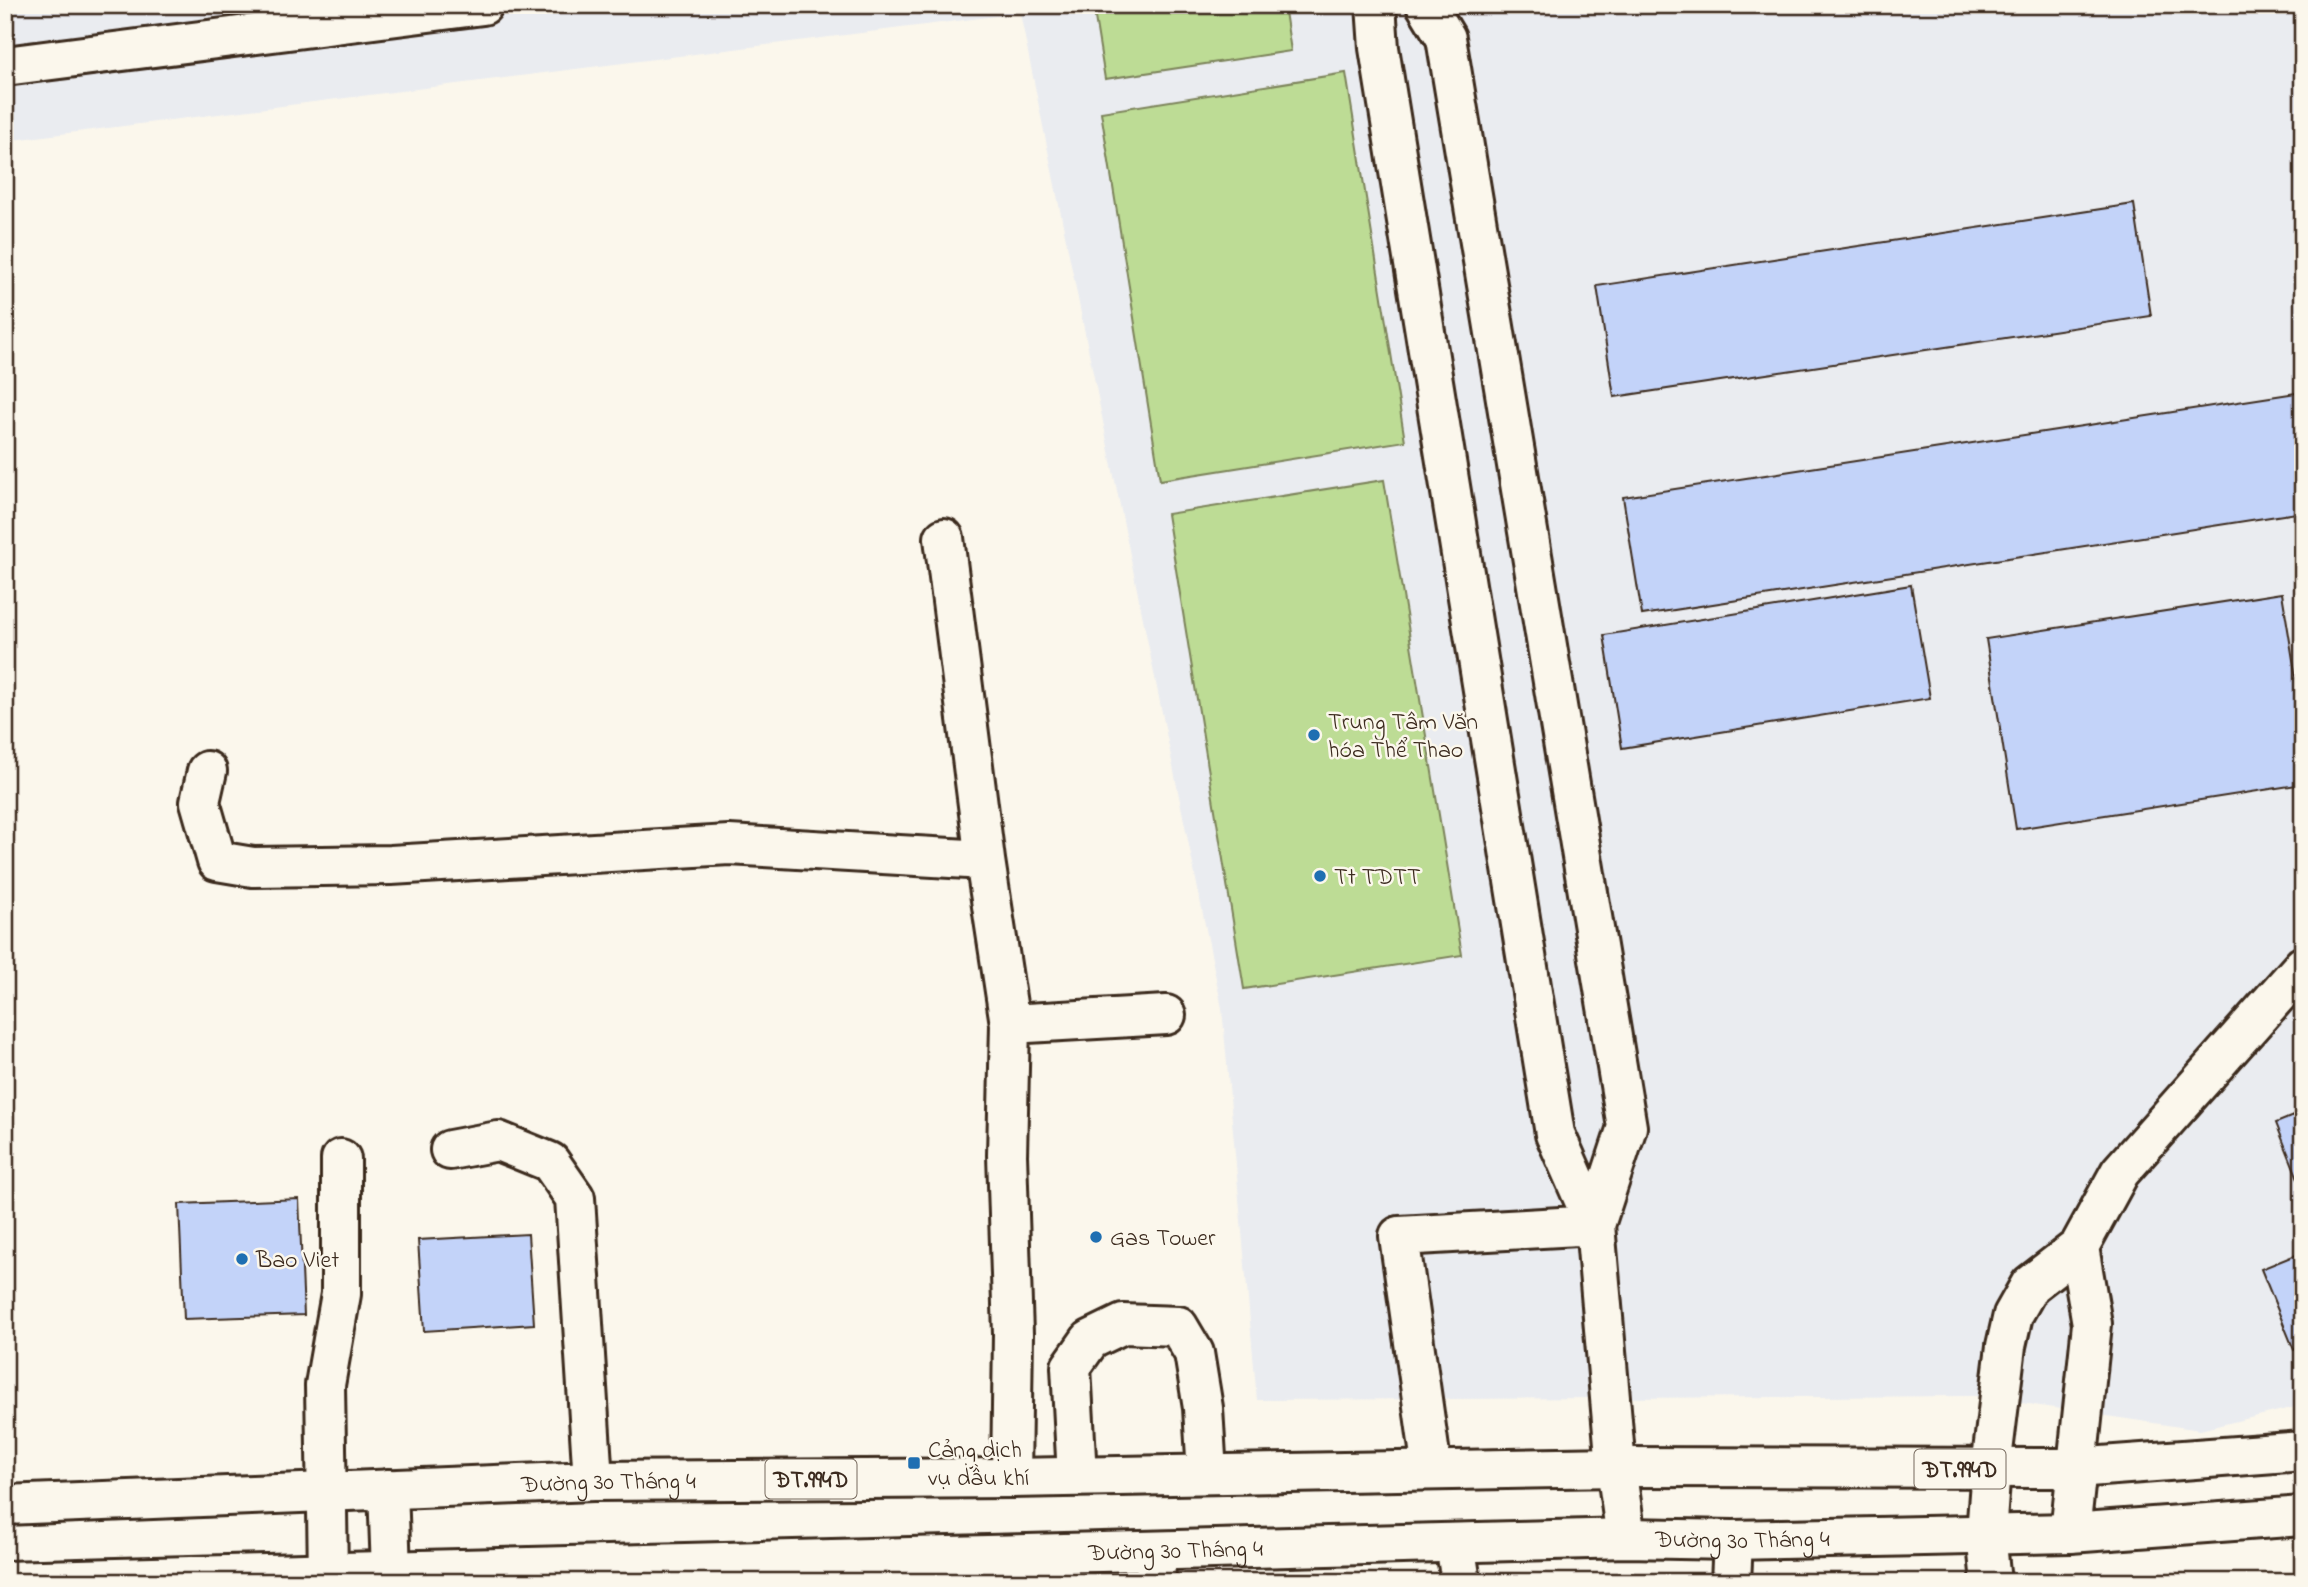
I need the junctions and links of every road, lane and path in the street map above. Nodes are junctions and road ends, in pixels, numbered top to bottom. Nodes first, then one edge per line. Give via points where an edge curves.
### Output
1 (483, 5) edge
2 (1376, 5) edge
3 (1426, 5) edge
4 (5, 66) edge
5 (944, 538) dead end
6 (206, 771) dead end
7 (985, 860) junction
8 (2303, 966) edge
9 (1166, 1015) dead end
10 (1010, 1024) junction
11 (450, 1150) dead end
12 (341, 1159) dead end
13 (1595, 1225) junction
14 (2079, 1247) junction
15 (2303, 1451) edge
16 (1616, 1467) junction
17 (1991, 1468) junction
18 (2075, 1468) junction
19 (1432, 1470) junction
20 (1207, 1474) junction
21 (1077, 1476) junction
22 (1012, 1478) junction
23 (593, 1481) junction
24 (388, 1489) junction
25 (325, 1492) junction
26 (5, 1505) edge
27 (2303, 1516) edge
28 (2070, 1533) junction
29 (1986, 1534) junction
30 (1626, 1538) junction
31 (1733, 1540) junction
32 (1455, 1543) junction
33 (1155, 1566) edge
34 (848, 1570) edge
35 (328, 1573) junction
36 (394, 1576) edge
37 (5, 1581) edge
38 (1461, 1582) edge
39 (1731, 1582) edge
40 (1991, 1582) edge

1 - 4 main road
2 - 13 main road via 1379,48 1555,1134
3 - 13 main road via 1446,38 1627,1127
5 - 7 main road
6 - 7 main road via 200,802 217,861 253,867 391,865 729,845
7 - 10 main road
8 - 14 main road via 2120,1172
9 - 10 main road
10 - 22 main road via 1007,1155
11 - 23 main road via 498,1141 550,1162 575,1198
12 - 25 main road via 341,1294 325,1385
13 - 16 main road
13 - 19 main road via 1399,1236
14 - 17 main road via 2030,1285 2013,1315
14 - 18 main road via 2092,1324
15 - 18 main road, Đường 30 Tháng 4 / ĐT.994D
16 - 17 main road, Đường 30 Tháng 4 / ĐT.994D
16 - 19 main road, Đường 30 Tháng 4 / ĐT.994D
16 - 30 main road
17 - 18 main road, Đường 30 Tháng 4 / ĐT.994D
17 - 29 main road
18 - 28 main road
19 - 20 main road, Đường 30 Tháng 4 / ĐT.994D
20 - 21 main road, Đường 30 Tháng 4 / ĐT.994D
20 - 21 main road via 1194,1353 1178,1326 1123,1324 1090,1340 1071,1367
21 - 22 main road, Đường 30 Tháng 4 / ĐT.994D
22 - 23 main road, Đường 30 Tháng 4 / ĐT.994D
23 - 24 main road, Đường 30 Tháng 4 / ĐT.994D
24 - 25 main road, Đường 30 Tháng 4 / ĐT.994D
24 - 36 main road
25 - 26 main road, Đường 30 Tháng 4 / ĐT.994D
25 - 35 main road
27 - 28 main road, Đường 30 Tháng 4
28 - 29 main road, Đường 30 Tháng 4
29 - 31 main road, Đường 30 Tháng 4
29 - 40 main road
30 - 31 main road, Đường 30 Tháng 4
30 - 32 main road, Đường 30 Tháng 4
31 - 39 main road
32 - 33 main road, Đường 30 Tháng 4
32 - 38 main road
33 - 34 main road, Đường 30 Tháng 4
34 - 36 main road, Đường 30 Tháng 4
35 - 36 main road, Đường 30 Tháng 4
35 - 37 main road, Đường 30 Tháng 4

